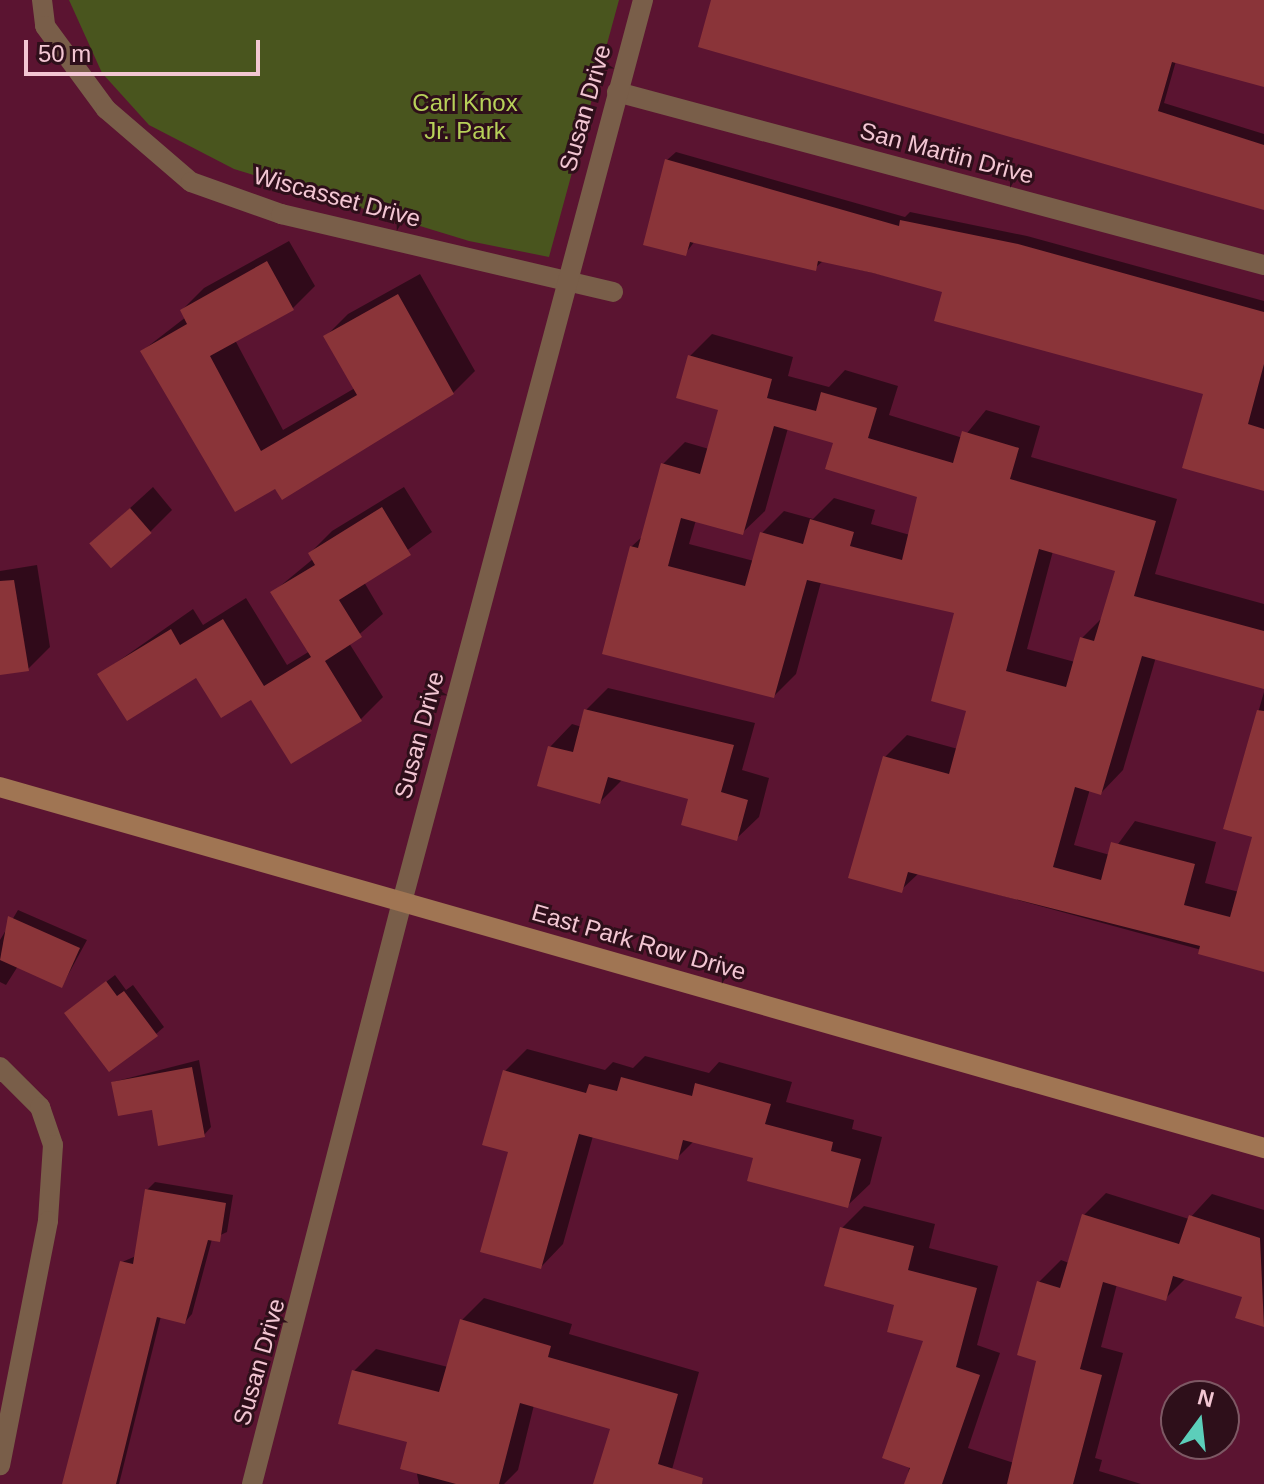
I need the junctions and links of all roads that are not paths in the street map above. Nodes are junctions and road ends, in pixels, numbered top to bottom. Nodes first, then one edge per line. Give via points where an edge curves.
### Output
1 (42, 0) edge
2 (643, 0) edge
3 (617, 92) junction
4 (1264, 265) edge
5 (564, 279) junction
6 (613, 292) dead end
7 (0, 787) edge
8 (402, 902) junction
9 (0, 1067) edge
10 (1264, 1148) edge
11 (0, 1465) edge
12 (252, 1484) edge

1 - 5 street, Wiscasset Drive via 45,26 106,109 191,182 281,214
2 - 3 street, Susan Drive
3 - 4 street, San Martin Drive
3 - 5 street, Susan Drive
5 - 6 street, Wiscasset Drive
5 - 8 street, Susan Drive
7 - 8 main road, East Park Row Drive
8 - 10 main road, East Park Row Drive
8 - 12 street, Susan Drive
9 - 11 street via 29,1093 53,1145 48,1221

